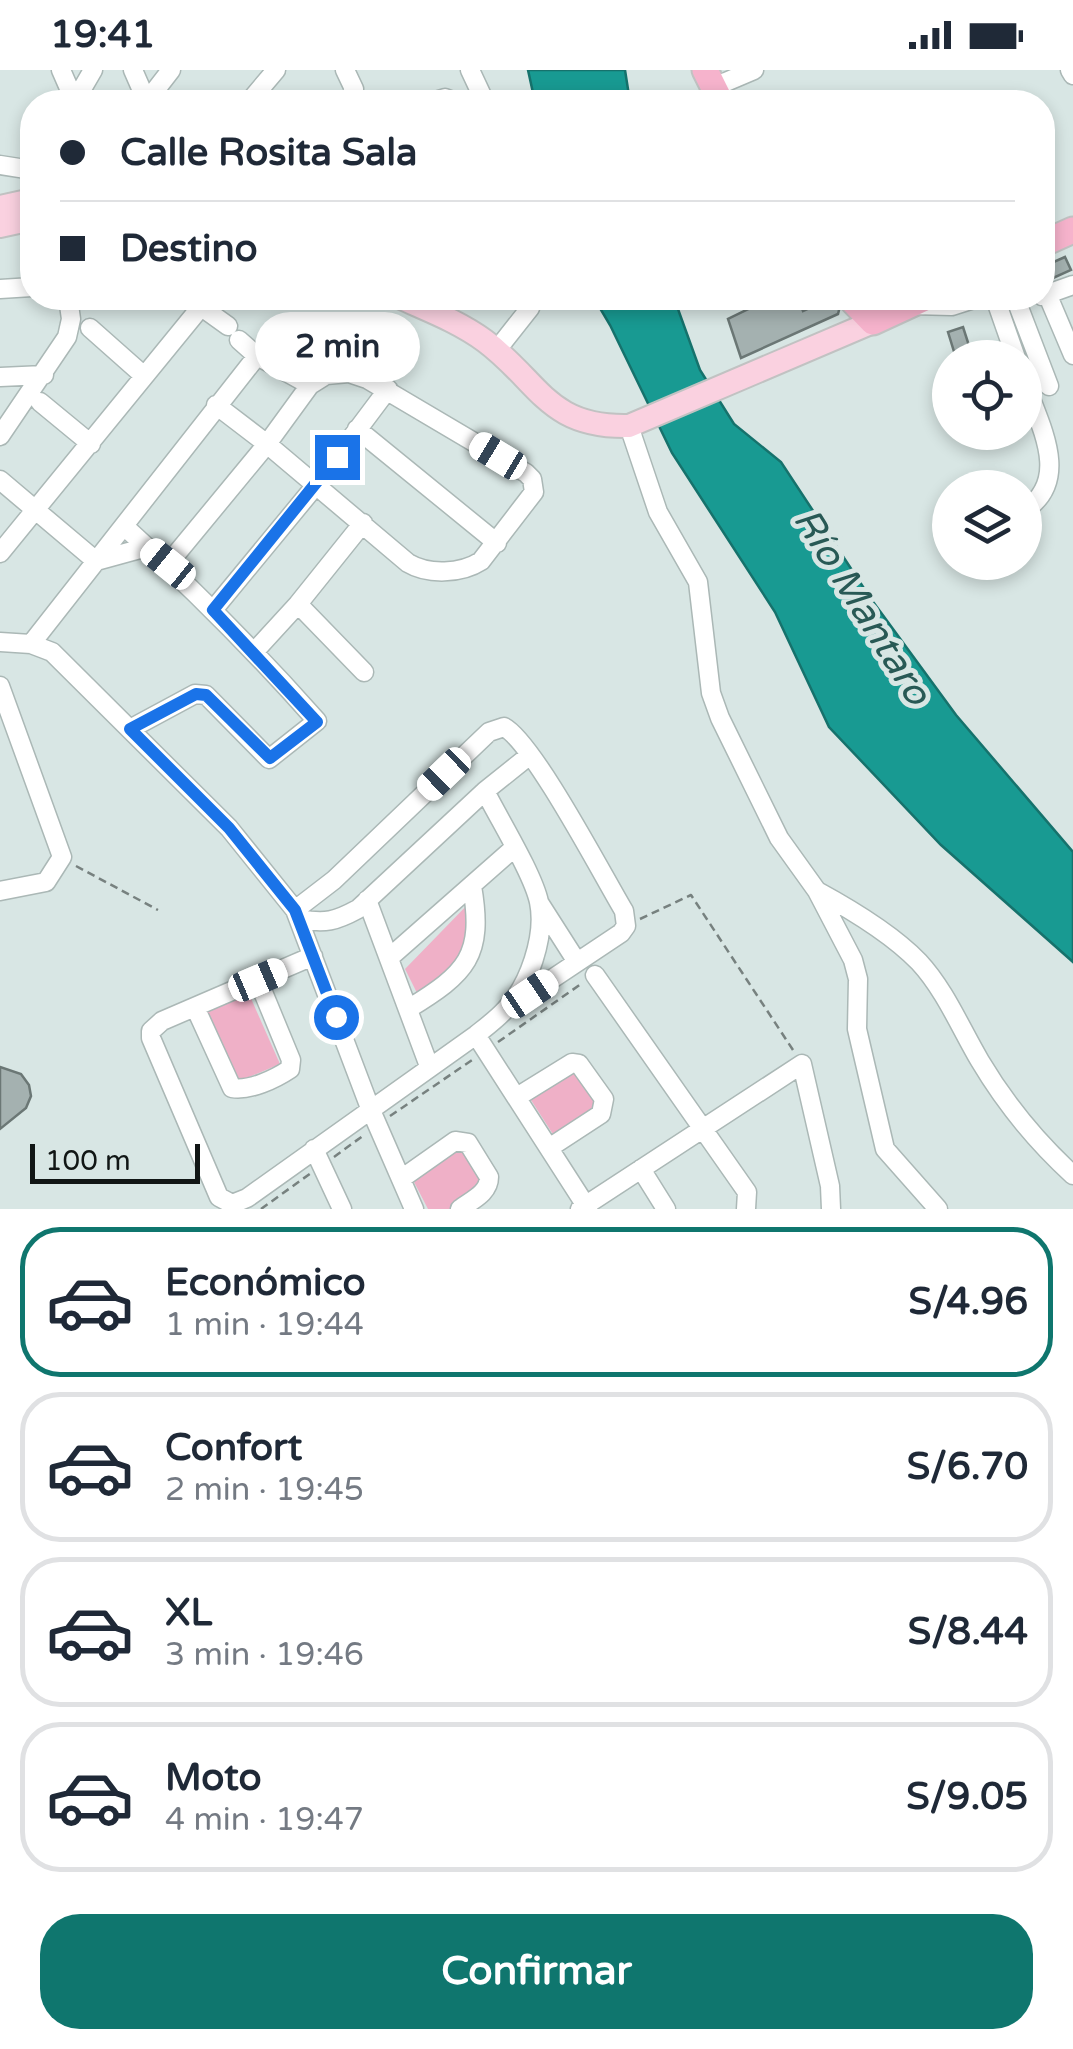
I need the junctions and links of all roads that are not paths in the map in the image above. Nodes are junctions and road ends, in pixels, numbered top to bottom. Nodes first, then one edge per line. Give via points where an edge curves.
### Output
1 (276, 70) edge
2 (754, 70) edge
3 (713, 87) edge
4 (259, 90) edge
5 (70, 310) edge
6 (189, 310) edge
7 (205, 310) edge
8 (428, 310) edge
9 (528, 310) edge
10 (862, 310) edge
11 (896, 310) edge
12 (999, 310) edge
13 (1020, 310) edge
14 (1052, 310) edge
15 (874, 322) junction
16 (90, 328) dead end
17 (1010, 340) edge
18 (496, 351) junction
19 (257, 356) junction
20 (1073, 356) edge
21 (44, 375) junction
22 (143, 375) junction
23 (0, 377) edge
24 (310, 385) junction
25 (1049, 386) dead end
26 (388, 390) junction
27 (40, 402) dead end
28 (216, 405) junction
29 (634, 424) junction
30 (357, 429) junction
31 (1042, 435) edge
32 (0, 436) edge
33 (91, 444) junction
34 (267, 444) junction
35 (0, 480) edge
36 (316, 484) junction
37 (1042, 493) edge
38 (35, 511) junction
39 (363, 522) junction
40 (124, 526) junction
41 (497, 542) junction
42 (148, 547) junction
43 (0, 553) edge
44 (96, 560) junction
45 (168, 564) junction
46 (298, 604) junction
47 (213, 610) junction
48 (0, 642) edge
49 (31, 644) junction
50 (255, 651) junction
51 (364, 672) dead end
52 (0, 686) edge
53 (130, 729) junction
54 (530, 754) junction
55 (485, 791) junction
56 (514, 848) junction
57 (472, 886) junction
58 (0, 891) edge
59 (817, 891) junction
60 (367, 900) junction
61 (538, 902) junction
62 (298, 914) junction
63 (314, 956) junction
64 (389, 958) junction
65 (577, 962) junction
66 (595, 974) road end
67 (258, 980) junction
68 (194, 1007) junction
69 (408, 1009) junction
70 (507, 1009) junction
71 (481, 1043) junction
72 (429, 1066) junction
73 (517, 1097) junction
74 (374, 1116) junction
75 (702, 1130) junction
76 (549, 1148) junction
77 (318, 1157) junction
78 (641, 1169) junction
79 (1073, 1175) edge
80 (401, 1179) junction
81 (258, 1204) edge
82 (585, 1208) edge
83 (342, 1209) edge
84 (414, 1209) edge
85 (460, 1209) edge
86 (666, 1209) edge
87 (746, 1209) edge
88 (831, 1209) edge
89 (938, 1209) edge

1 - 4 street
2 - 3 street
5 - 21 street via 67,337
6 - 22 street
7 - 19 street
8 - 18 main road
9 - 18 street
10 - 15 highway
11 - 15 highway
12 - 17 street
13 - 25 street
14 - 20 street
15 - 29 main road
16 - 22 street
18 - 29 main road via 570,415 599,426
19 - 24 street
19 - 28 street
21 - 23 street
21 - 32 street
22 - 33 street
24 - 26 street via 349,373
24 - 34 street
26 - 30 street
26 - 41 street via 532,479 530,500
27 - 33 street
28 - 34 street
28 - 40 street
29 - 59 street via 637,457 658,512 698,582 720,718 779,838
30 - 36 street
30 - 41 street
31 - 37 street via 1052,465
33 - 38 street
34 - 36 street
34 - 45 street
35 - 38 street
36 - 39 street
36 - 47 street
38 - 43 street
38 - 44 street
39 - 41 street via 427,571 472,567
39 - 46 street
40 - 42 street
40 - 44 street
42 - 44 street
42 - 45 street
44 - 49 street
45 - 47 street
46 - 50 street
46 - 51 street
47 - 50 street
48 - 49 street
49 - 53 street via 52,652
50 - 53 street via 317,722 270,758 206,695
52 - 58 street via 62,857 46,882
53 - 62 street via 229,828
54 - 55 street
54 - 62 street via 512,731 488,732
54 - 65 street via 624,912 621,933
55 - 56 street
55 - 60 street
56 - 57 street
56 - 61 street
57 - 64 street
57 - 69 street via 478,923 467,960
59 - 79 street via 919,962 982,1065 1044,1148
59 - 89 street via 858,979 857,1029 885,1150
60 - 62 street via 335,922
60 - 64 street
61 - 65 street
61 - 70 street via 533,961
62 - 63 street
63 - 67 street
63 - 74 street
64 - 69 street
65 - 70 street
66 - 75 street
67 - 68 street
67 - 68 street via 290,1060 284,1074 232,1088
68 - 81 street via 154,1026 151,1038 220,1197
69 - 72 street
70 - 71 street
71 - 72 street
71 - 73 street
72 - 74 street
73 - 76 street
73 - 76 street via 572,1062 604,1099 601,1114
74 - 77 street
74 - 80 street
75 - 78 street
75 - 87 street via 747,1192
75 - 88 street via 802,1064
76 - 82 street
77 - 81 street
77 - 83 street
78 - 82 street
78 - 86 street
80 - 84 street
80 - 85 street via 456,1141 468,1143 490,1183

